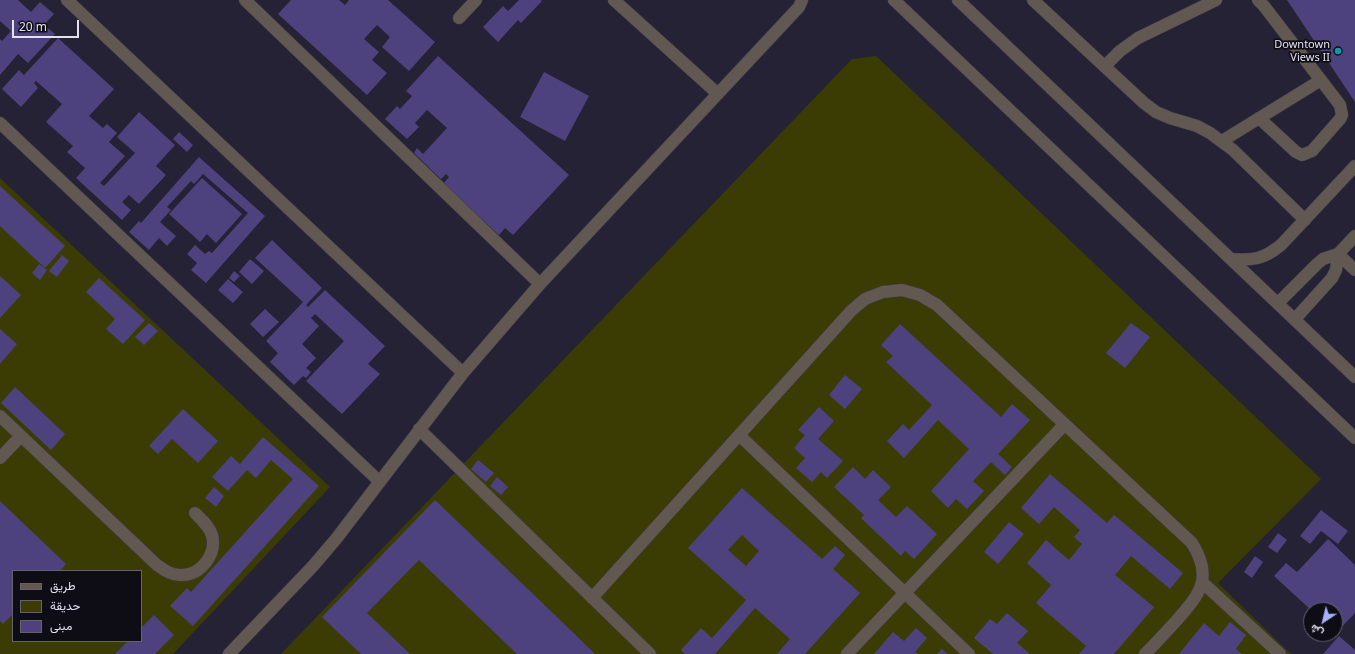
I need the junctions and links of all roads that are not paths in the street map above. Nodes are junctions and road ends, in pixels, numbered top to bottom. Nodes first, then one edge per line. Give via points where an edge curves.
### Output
1 (67, 0) edge
2 (245, 0) edge
3 (476, 0) edge
4 (614, 0) edge
5 (811, 0) edge
6 (894, 0) edge
7 (958, 0) edge
8 (1033, 0) edge
9 (1216, 0) edge
10 (1258, 0) edge
11 (801, 4) edge
12 (459, 18) dead end
13 (1105, 66) junction
14 (1321, 80) junction
15 (718, 94) junction
16 (1259, 118) junction
17 (0, 123) edge
18 (1222, 141) junction
19 (1355, 166) edge
20 (1305, 220) junction
21 (1355, 236) edge
22 (1338, 254) junction
23 (1231, 258) junction
24 (1355, 270) edge
25 (540, 284) junction
26 (1278, 303) junction
27 (1295, 319) junction
28 (463, 373) junction
29 (1355, 377) edge
30 (0, 416) edge
31 (1064, 424) junction
32 (419, 429) junction
33 (739, 435) junction
34 (21, 436) junction
35 (1355, 438) edge
36 (0, 458) edge
37 (380, 482) junction
38 (196, 513) dead end
39 (1202, 582) junction
40 (905, 593) junction
41 (592, 598) junction
42 (229, 654) edge
43 (650, 654) edge
44 (847, 654) edge
45 (969, 654) edge
46 (1145, 654) edge
47 (1280, 654) edge

1 - 28 street
2 - 25 street
3 - 12 street
4 - 15 street
5 - 11 street
6 - 35 street
7 - 23 street
8 - 13 street
9 - 13 street via 1138,38
10 - 14 street
11 - 15 street
13 - 18 street via 1156,112 1197,126
14 - 16 street
14 - 16 street via 1340,105 1342,115 1312,151 1302,156
15 - 25 street
16 - 18 street
17 - 37 street
18 - 20 street
19 - 20 street
20 - 23 street via 1269,254 1255,259
21 - 22 street
22 - 24 street
22 - 26 street via 1323,259
22 - 27 street via 1332,278
23 - 26 street
25 - 28 street
26 - 27 street
27 - 29 street
28 - 32 street
30 - 34 street
31 - 33 street via 937,305 920,295 902,290 883,292 865,299 851,311
31 - 39 street via 1192,543 1200,555 1203,568
31 - 40 street
32 - 37 street
32 - 41 street
33 - 40 street
33 - 41 street
34 - 36 street
34 - 38 street via 168,573 182,575 196,572 206,563 212,550 212,536
37 - 42 street via 313,566
39 - 46 street via 1191,604
39 - 47 street
40 - 44 street
40 - 45 street
41 - 43 street

